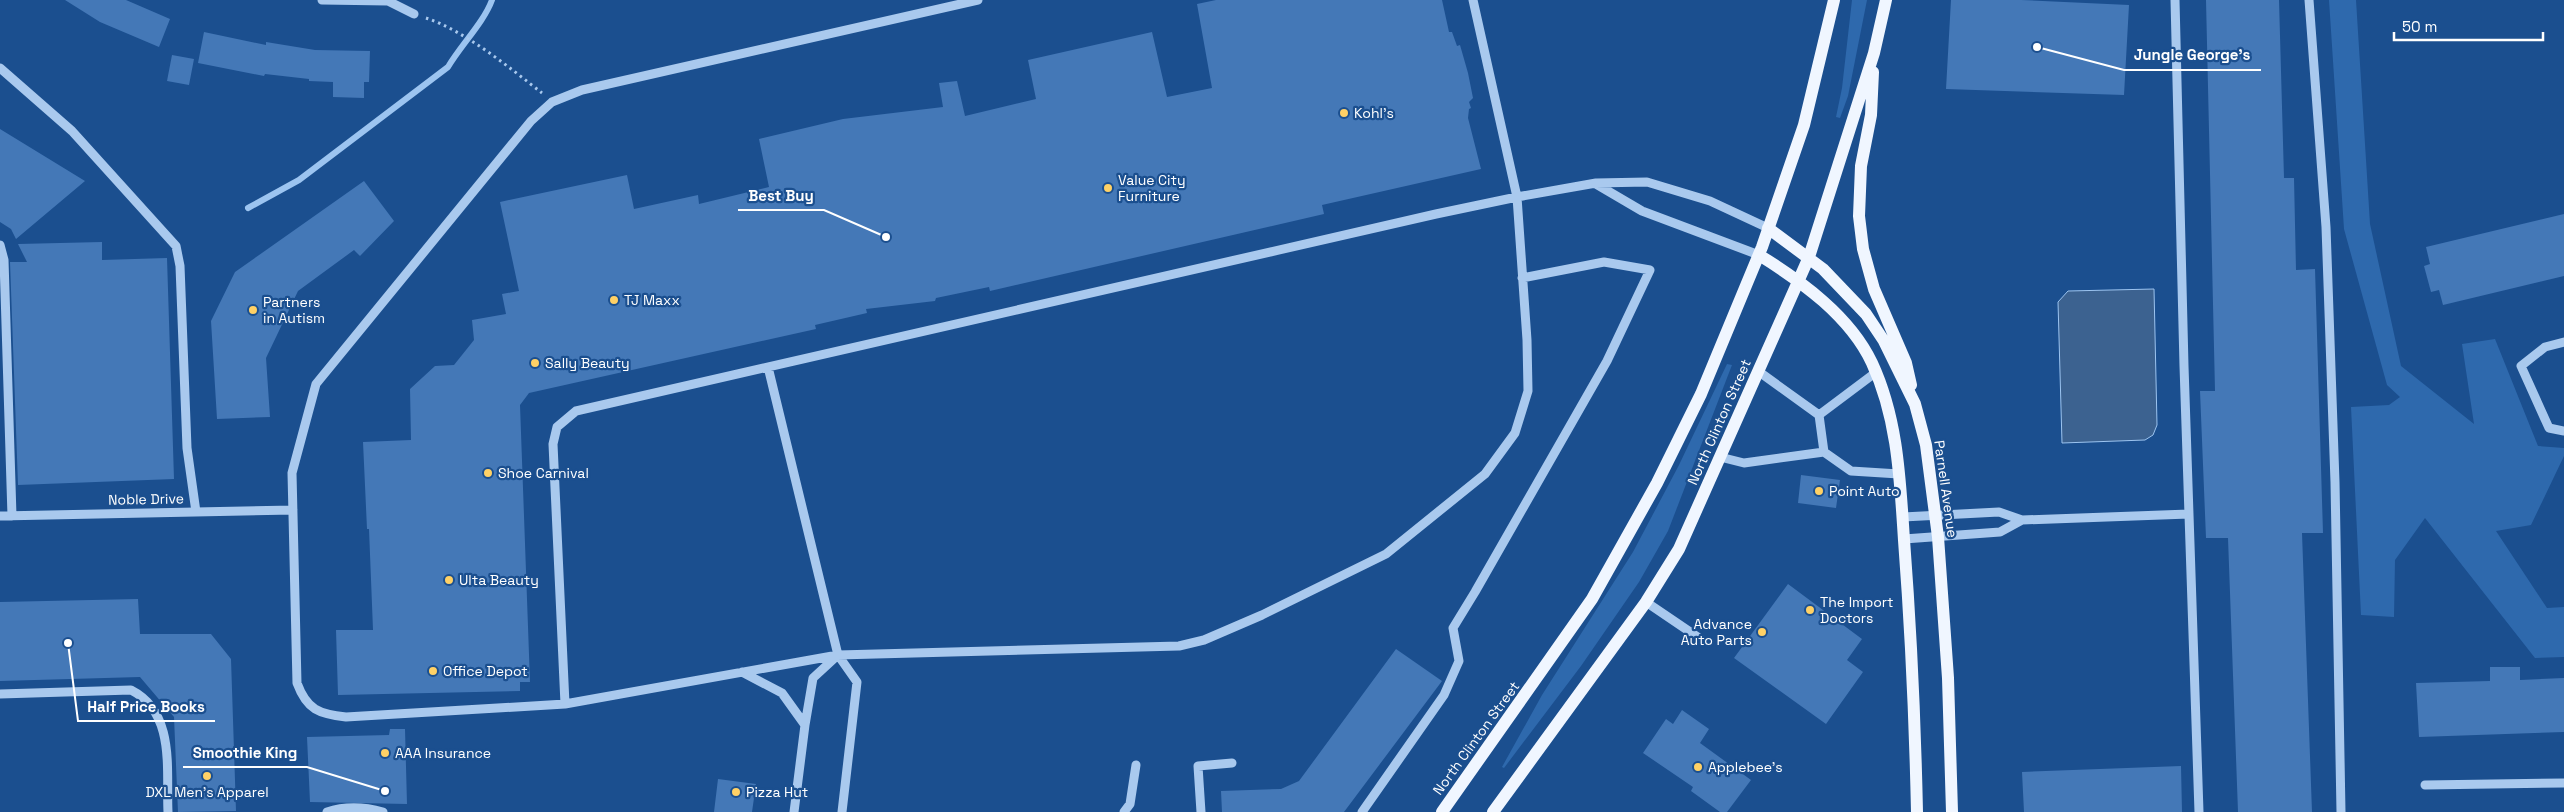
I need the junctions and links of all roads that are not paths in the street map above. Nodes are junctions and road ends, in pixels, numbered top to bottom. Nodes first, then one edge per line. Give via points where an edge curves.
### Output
1 (322, 0) edge
2 (978, 0) edge
3 (1473, 0) edge
4 (1834, 0) edge
5 (1886, 0) edge
6 (2175, 0) edge
7 (2310, 0) edge
8 (414, 14) road end
9 (1874, 53) junction
10 (0, 68) edge
11 (1596, 184) junction
12 (1517, 197) junction
13 (1768, 228) junction
14 (0, 245) edge
15 (1759, 255) junction
16 (1809, 257) junction
17 (1522, 278) junction
18 (1798, 279) junction
19 (2564, 342) edge
20 (768, 367) junction
21 (1758, 371) junction
22 (1875, 373) junction
23 (1915, 404) junction
24 (1820, 415) junction
25 (2564, 431) edge
26 (1824, 452) junction
27 (1720, 457) junction
28 (1899, 474) junction
29 (293, 510) junction
30 (196, 512) junction
31 (2189, 514) junction
32 (1936, 515) junction
33 (0, 516) edge
34 (12, 516) junction
35 (1903, 517) junction
36 (2022, 520) junction
37 (1938, 537) junction
38 (1904, 539) junction
39 (1646, 602) junction
40 (1702, 640) dead end
41 (838, 655) junction
42 (742, 672) junction
43 (0, 694) edge
44 (565, 704) junction
45 (805, 725) junction
46 (1232, 763) dead end
47 (1136, 765) dead end
48 (2564, 783) edge
49 (2425, 785) dead end
50 (168, 812) edge
51 (327, 812) edge
52 (383, 812) edge
53 (794, 812) edge
54 (842, 812) edge
55 (1124, 812) edge
56 (1201, 812) edge
57 (1362, 812) edge
58 (1442, 812) edge
59 (1493, 812) edge
60 (1917, 812) edge
61 (1952, 812) edge
62 (2199, 812) edge
63 (2341, 812) edge

1 - 8 street via 388,1
2 - 29 street via 582,90 552,102 531,121 316,384 292,473
3 - 12 street
4 - 13 main road, North Clinton Street via 1804,124
5 - 9 main road, North Clinton Street
6 - 31 street
7 - 63 street via 2326,227
9 - 16 main road, North Clinton Street
9 - 23 main road via 1858,216 1874,289 1906,363
10 - 30 street via 72,132 176,246 180,266 187,448
11 - 12 street
11 - 13 street via 1647,182 1710,201
11 - 15 street via 1642,211
12 - 17 street
12 - 20 street
13 - 15 main road, North Clinton Street
13 - 16 main road, Parnell Avenue
14 - 34 street via 4,260
15 - 18 main road
15 - 58 main road, North Clinton Street via 1701,394 1620,550 1559,648
16 - 18 main road, North Clinton Street
16 - 23 main road, Parnell Avenue via 1866,314
17 - 41 street via 1528,390 1515,433 1485,474 1386,554 1262,616 1204,640 1179,646
17 - 57 street via 1604,262 1650,270 1607,361 1453,628 1459,661 1444,695
18 - 21 main road, North Clinton Street
18 - 22 main road via 1854,335
19 - 25 street via 2545,347 2521,366 2549,428
20 - 41 street
20 - 44 street via 576,411 557,427 553,444
21 - 24 street
21 - 27 main road, North Clinton Street
22 - 24 street
22 - 28 main road via 1889,411
23 - 32 main road, Parnell Avenue via 1926,444
24 - 26 street
26 - 27 street via 1744,463
26 - 28 street via 1851,471
27 - 39 main road, North Clinton Street via 1679,549
28 - 35 main road
29 - 30 street, Noble Drive
29 - 44 street via 297,683 304,701 323,714 346,718
30 - 34 street, Noble Drive
31 - 36 street
31 - 62 street
32 - 35 street
32 - 36 street via 1999,512
32 - 37 main road, Parnell Avenue
33 - 34 street, Noble Drive
35 - 38 main road
36 - 37 street via 2000,532
37 - 38 street
37 - 61 main road, Parnell Avenue via 1948,678
38 - 60 main road via 1912,641
39 - 40 street
39 - 59 main road, North Clinton Street
41 - 42 street
41 - 45 street via 813,678
41 - 54 street via 857,682
42 - 44 street
42 - 45 street via 782,693
43 - 50 street via 132,690 140,695 158,714 165,733
45 - 53 street
46 - 56 street via 1198,766
47 - 55 street via 1130,804
48 - 49 street
51 - 52 street via 337,809

